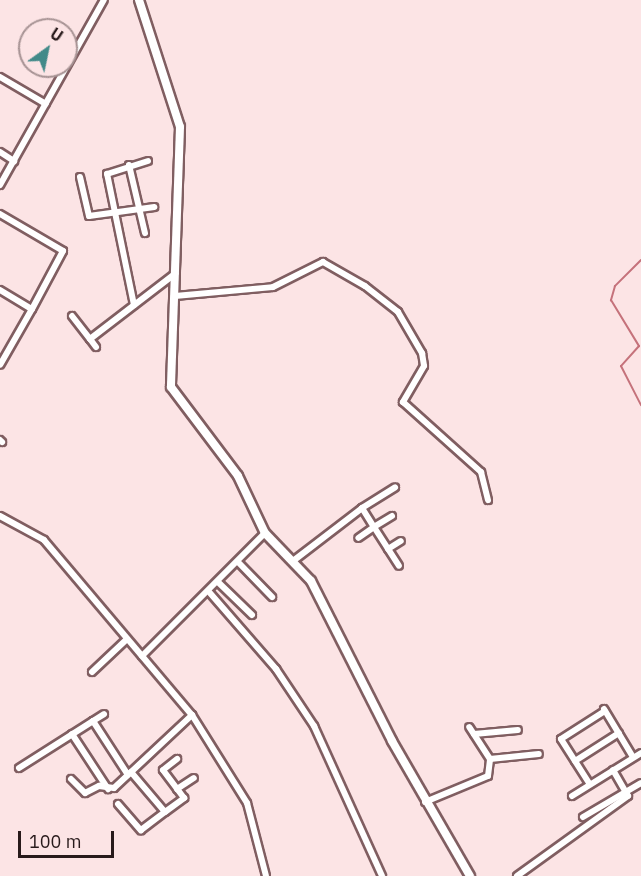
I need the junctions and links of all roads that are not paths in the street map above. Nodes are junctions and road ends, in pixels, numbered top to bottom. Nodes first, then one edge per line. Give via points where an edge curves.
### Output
1 (104, 0) edge
2 (139, 0) edge
3 (0, 77) edge
4 (46, 104) junction
5 (0, 152) edge
6 (14, 161) junction
7 (148, 161) dead end
8 (129, 165) junction
9 (80, 177) dead end
10 (0, 185) edge
11 (154, 207) dead end
12 (139, 210) junction
13 (0, 214) edge
14 (115, 216) junction
15 (145, 233) dead end
16 (176, 273) junction
17 (0, 290) edge
18 (175, 296) junction
19 (134, 305) junction
20 (32, 309) junction
21 (72, 316) dead end
22 (90, 339) junction
23 (96, 347) dead end
24 (0, 365) edge
25 (395, 487) dead end
26 (488, 500) dead end
27 (362, 508) junction
28 (0, 516) edge
29 (392, 516) dead end
30 (374, 528) junction
31 (265, 533) junction
32 (358, 538) dead end
33 (401, 541) dead end
34 (388, 549) junction
35 (293, 561) junction
36 (238, 562) junction
37 (399, 566) dead end
38 (219, 583) junction
39 (210, 593) junction
40 (272, 597) dead end
41 (252, 615) dead end
42 (126, 640) junction
43 (142, 656) junction
44 (92, 672) dead end
45 (104, 714) dead end
46 (192, 716) junction
47 (93, 721) junction
48 (469, 727) dead end
49 (518, 730) dead end
50 (72, 734) junction
51 (474, 734) junction
52 (619, 734) junction
53 (641, 753) edge
54 (539, 754) dead end
55 (633, 757) junction
56 (177, 759) dead end
57 (490, 759) junction
58 (575, 761) junction
59 (19, 768) dead end
60 (613, 770) junction
61 (130, 773) junction
62 (194, 777) dead end
63 (71, 778) dead end
64 (589, 783) junction
65 (641, 783) edge
66 (109, 789) junction
67 (177, 789) junction
68 (626, 792) junction
69 (572, 796) dead end
70 (425, 802) junction
71 (118, 804) dead end
72 (165, 812) junction
73 (583, 818) dead end
74 (266, 876) edge
75 (382, 876) edge
76 (470, 876) edge
77 (517, 876) edge

1 - 4 street
2 - 16 street via 180,128
3 - 4 street
4 - 6 street
5 - 6 street
6 - 10 street
7 - 8 street
8 - 12 street
8 - 14 street via 107,174
9 - 14 street via 87,215
11 - 12 street
12 - 14 street
12 - 15 street
13 - 20 street via 63,251
14 - 19 street
16 - 18 street
16 - 19 street
17 - 20 street
18 - 26 street via 273,287 323,262 365,286 398,312 425,361 403,402 481,472
18 - 31 street via 171,387 238,476
19 - 22 street
20 - 24 street
21 - 22 street
22 - 23 street
25 - 27 street
27 - 30 street
27 - 35 street
28 - 42 street via 44,540
29 - 30 street
30 - 32 street
30 - 34 street
31 - 35 street
31 - 36 street
33 - 34 street
34 - 37 street
35 - 70 street via 322,600
36 - 38 street
36 - 40 street
38 - 39 street
38 - 41 street
39 - 43 street
39 - 75 street via 276,669 314,726
42 - 43 street
42 - 44 street
43 - 46 street
45 - 47 street
46 - 61 street
46 - 74 street via 253,815
47 - 50 street
47 - 61 street
48 - 51 street
49 - 51 street
50 - 59 street
50 - 66 street
51 - 57 street
52 - 55 street
52 - 58 street
52 - 58 street via 604,710 561,739
53 - 55 street
54 - 57 street
55 - 60 street
56 - 67 street via 163,770
57 - 70 street via 488,776
58 - 64 street
60 - 64 street
60 - 68 street
61 - 66 street
61 - 72 street
62 - 67 street
63 - 66 street via 85,793 99,786
64 - 69 street
65 - 68 street
67 - 72 street via 184,798
68 - 73 street
68 - 77 street via 628,796
70 - 76 street
71 - 72 street via 141,830

